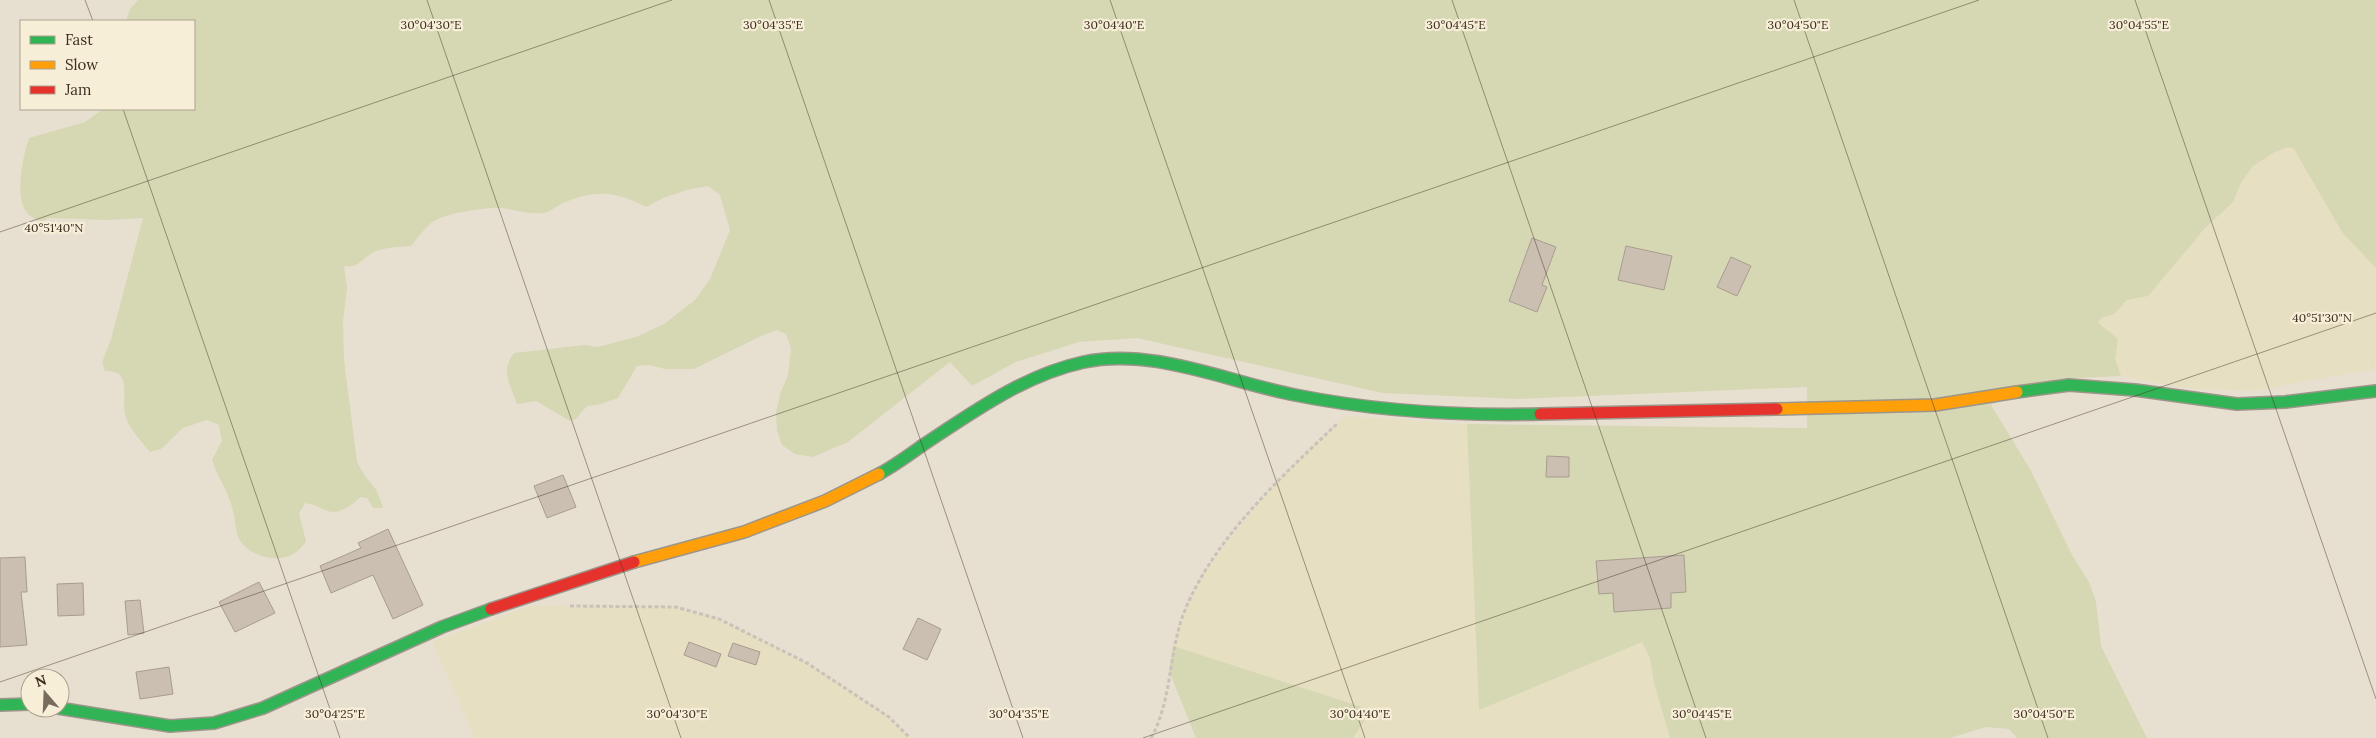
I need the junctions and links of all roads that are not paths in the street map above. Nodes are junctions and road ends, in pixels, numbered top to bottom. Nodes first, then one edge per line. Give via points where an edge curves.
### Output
1 (2376, 391) edge
2 (20, 704) edge
3 (0, 705) edge
4 (70, 710) edge

1 - 4 street via 2238,404 2070,385 1935,405 1505,415 1405,411 1357,405 1294,395 1154,361 1084,362 1031,380 987,403 883,472 825,501 744,532 627,564 519,599 442,628 263,708 214,723 170,726
2 - 3 street

